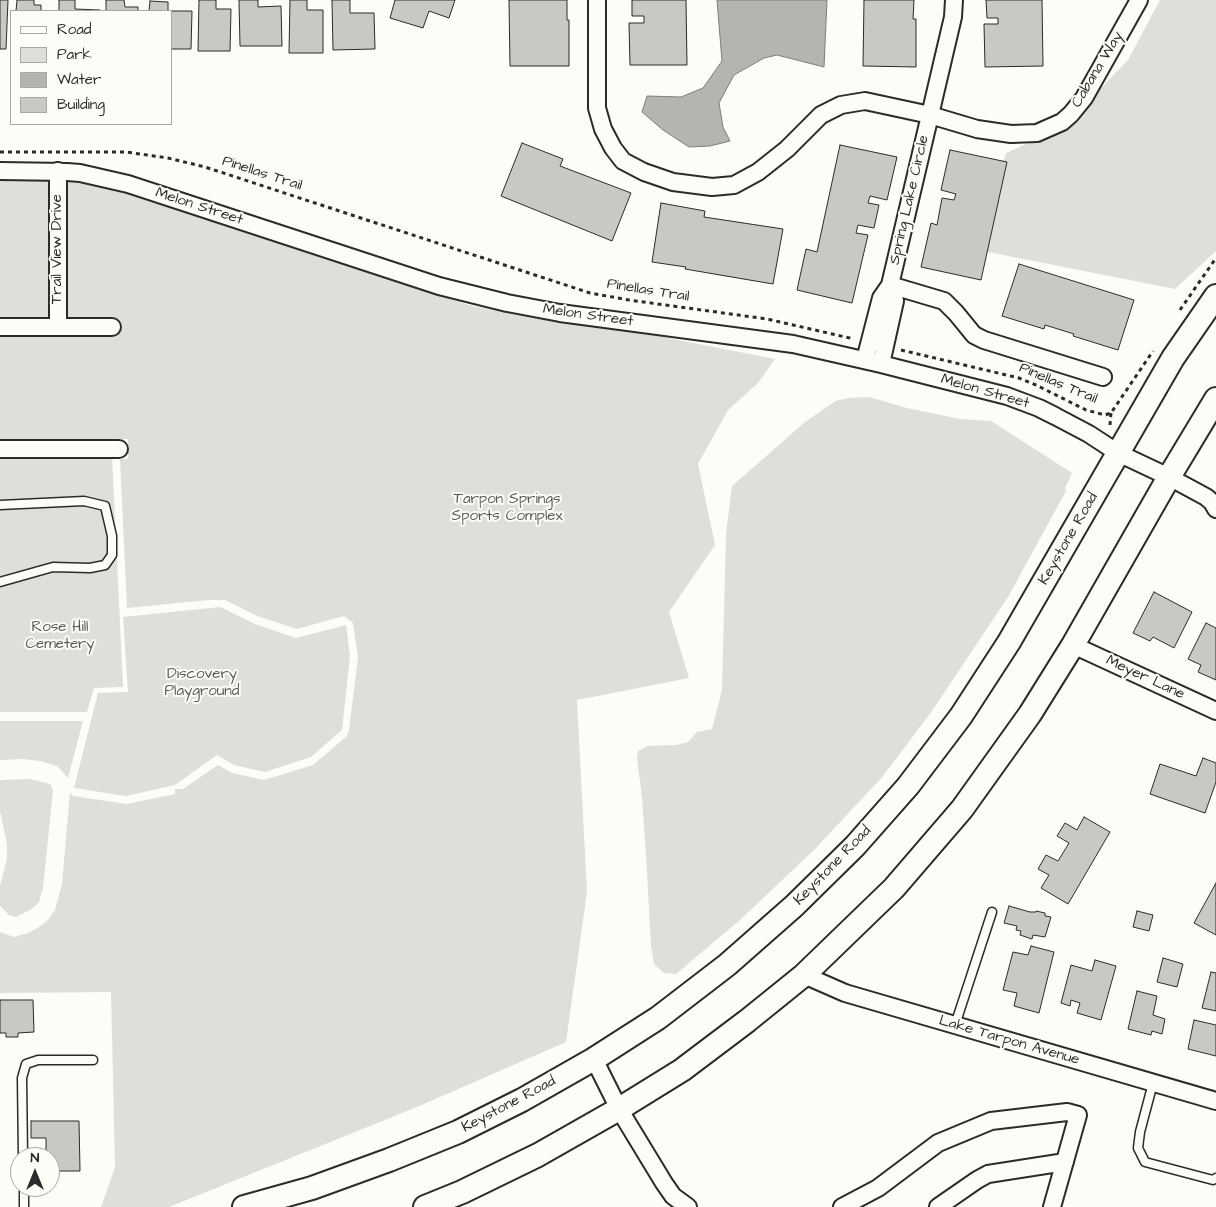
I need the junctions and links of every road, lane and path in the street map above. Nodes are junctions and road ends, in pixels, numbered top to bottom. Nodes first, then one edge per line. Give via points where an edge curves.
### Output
1 (597, 0) edge
2 (954, 0) edge
3 (1139, 0) edge
4 (930, 115) junction
5 (0, 152) edge
6 (0, 171) edge
7 (58, 171) junction
8 (1216, 258) edge
9 (890, 285) junction
10 (1216, 296) edge
11 (1176, 316) dead end
12 (58, 327) junction
13 (112, 327) dead end
14 (0, 328) edge
15 (877, 344) junction
16 (1154, 349) dead end
17 (873, 362) junction
18 (1103, 377) dead end
19 (1216, 399) edge
20 (0, 449) edge
21 (119, 449) dead end
22 (1118, 453) junction
23 (1169, 477) junction
24 (0, 505) edge
25 (1216, 509) edge
26 (0, 582) edge
27 (1074, 645) junction
28 (1216, 711) edge
29 (992, 912) dead end
30 (804, 975) junction
31 (955, 1025) junction
32 (594, 1059) junction
33 (93, 1060) dead end
34 (1154, 1083) junction
35 (1216, 1101) edge
36 (619, 1109) junction
37 (23, 1147) edge
38 (1065, 1162) junction
39 (1216, 1178) edge
40 (849, 1203) edge
41 (244, 1207) edge
42 (425, 1207) edge
43 (688, 1207) edge
44 (874, 1207) edge
45 (938, 1207) edge
46 (1052, 1207) edge

1 - 4 street, Spring Lake Circle via 597,97 603,129 623,161 663,179 702,186 734,185 768,165 821,115 850,103 869,102
2 - 4 street, Spring Lake Circle
3 - 4 street, Cabana Way via 1084,98 1058,124 1037,133 1011,134
4 - 9 street, Spring Lake Circle
5 - 15 path, Pinellas Trail via 126,152 168,158 590,293 767,319
6 - 7 street, Melon Street
7 - 12 street, Trail View Drive
7 - 17 street, Melon Street via 128,184 483,298 560,312 785,342
8 - 11 path
9 - 15 street, Spring Lake Circle via 881,298
9 - 18 street via 944,301 974,335 984,340
10 - 22 main road, Keystone Road via 1173,358
12 - 13 street
12 - 14 street
15 - 16 path, Pinellas Trail via 1019,378 1086,410 1105,415 1110,414
15 - 17 street, Spring Lake Circle
17 - 22 street, Melon Street via 1024,402 1074,426
19 - 23 main road
20 - 21 street
22 - 23 street, Melon Street
22 - 32 main road, Keystone Road via 1009,642 961,716 902,793 856,846 727,965 658,1018
23 - 25 street, Melon Street via 1206,497
23 - 27 main road
24 - 26 lane via 84,502 105,506 112,536 112,555 106,565 53,567
27 - 28 street, Meyer Lane
27 - 30 main road via 1030,714 962,809 894,888
29 - 31 lane
30 - 31 street, Lake Tarpon Avenue via 845,993
30 - 36 main road via 682,1070
31 - 34 street, Lake Tarpon Avenue
32 - 36 street
32 - 41 main road, Keystone Road via 458,1132 329,1182
33 - 37 lane via 38,1060 26,1064 22,1078
34 - 35 street, Lake Tarpon Avenue
34 - 39 lane via 1138,1148 1145,1162 1213,1180
36 - 42 main road via 538,1155
36 - 43 street via 673,1196
38 - 40 street via 1078,1115 1067,1112 991,1121 938,1143 878,1188
38 - 45 street via 988,1174
38 - 46 street
40 - 44 street

